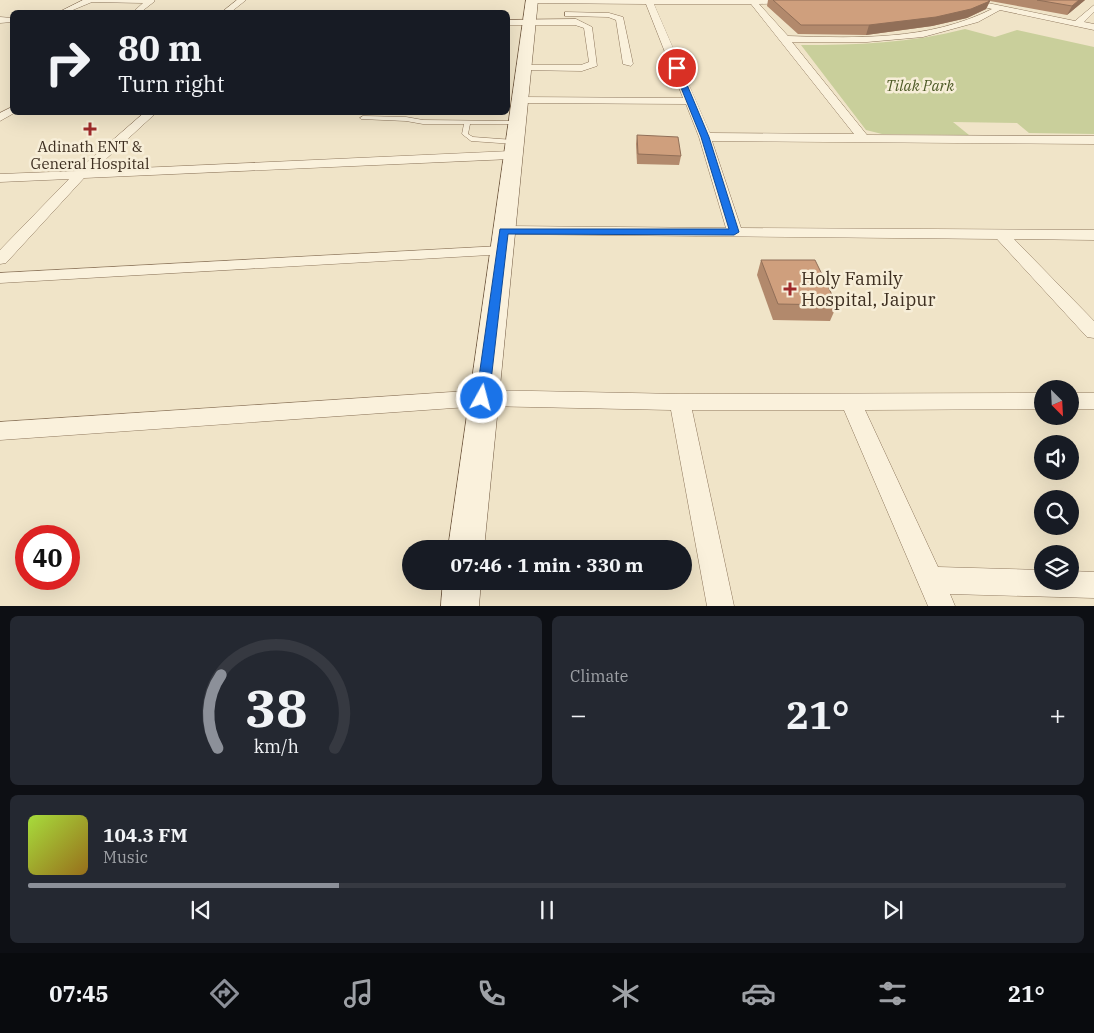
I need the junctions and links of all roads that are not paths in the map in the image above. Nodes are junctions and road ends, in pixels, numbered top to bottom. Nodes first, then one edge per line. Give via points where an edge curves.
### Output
1 (242, 0) edge
2 (825, 0) edge
3 (961, 0) edge
4 (650, 2) junction
5 (752, 2) junction
6 (1094, 6) edge
7 (999, 8) junction
8 (530, 9) edge
9 (67, 10) edge
10 (140, 10) edge
11 (229, 10) edge
12 (510, 21) edge
13 (1077, 24) junction
14 (1094, 27) edge
15 (785, 39) junction
16 (628, 64) dead end
17 (523, 68) junction
18 (519, 100) junction
19 (690, 101) junction
20 (10, 103) edge
21 (149, 115) edge
22 (0, 118) edge
23 (363, 118) dead end
24 (467, 123) junction
25 (705, 137) junction
26 (863, 138) junction
27 (514, 140) junction
28 (1094, 140) edge
29 (81, 174) junction
30 (0, 178) edge
31 (503, 231) junction
32 (734, 232) junction
33 (1001, 234) junction
34 (1094, 235) edge
35 (501, 252) junction
36 (0, 259) edge
37 (0, 278) edge
38 (1094, 332) edge
39 (482, 398) junction
40 (850, 400) junction
41 (1034, 401) edge
42 (1079, 401) edge
43 (1094, 401) edge
44 (680, 402) junction
45 (0, 431) edge
46 (467, 540) edge
47 (931, 580) junction
48 (1094, 585) edge
49 (461, 590) edge
50 (460, 606) edge
51 (721, 606) edge
52 (942, 606) edge

1 - 11 street
2 - 5 street
3 - 7 street
4 - 5 street
4 - 8 street
4 - 19 street
5 - 15 street
6 - 13 street
7 - 13 street
7 - 15 street via 966,24 912,35 848,40
8 - 12 street
8 - 16 street via 609,15 620,19
8 - 17 street
8 - 17 street via 588,27 594,64 582,68
9 - 10 street via 92,0 151,1
13 - 14 street
15 - 26 street
17 - 18 street
18 - 19 street
18 - 27 street
19 - 25 street
20 - 22 street
21 - 29 street
23 - 24 lane
24 - 27 lane
24 - 27 lane via 465,134 471,140
25 - 26 street
25 - 32 street
26 - 28 street
27 - 29 street
27 - 31 street
29 - 30 street
29 - 36 street
31 - 32 street
31 - 35 street
32 - 33 street
33 - 34 street
33 - 38 street
35 - 37 street
35 - 39 street
39 - 44 street
39 - 45 street
39 - 46 street
40 - 41 street
40 - 44 street
40 - 47 street
42 - 43 street
44 - 51 street
47 - 48 street
47 - 52 street
49 - 50 street

